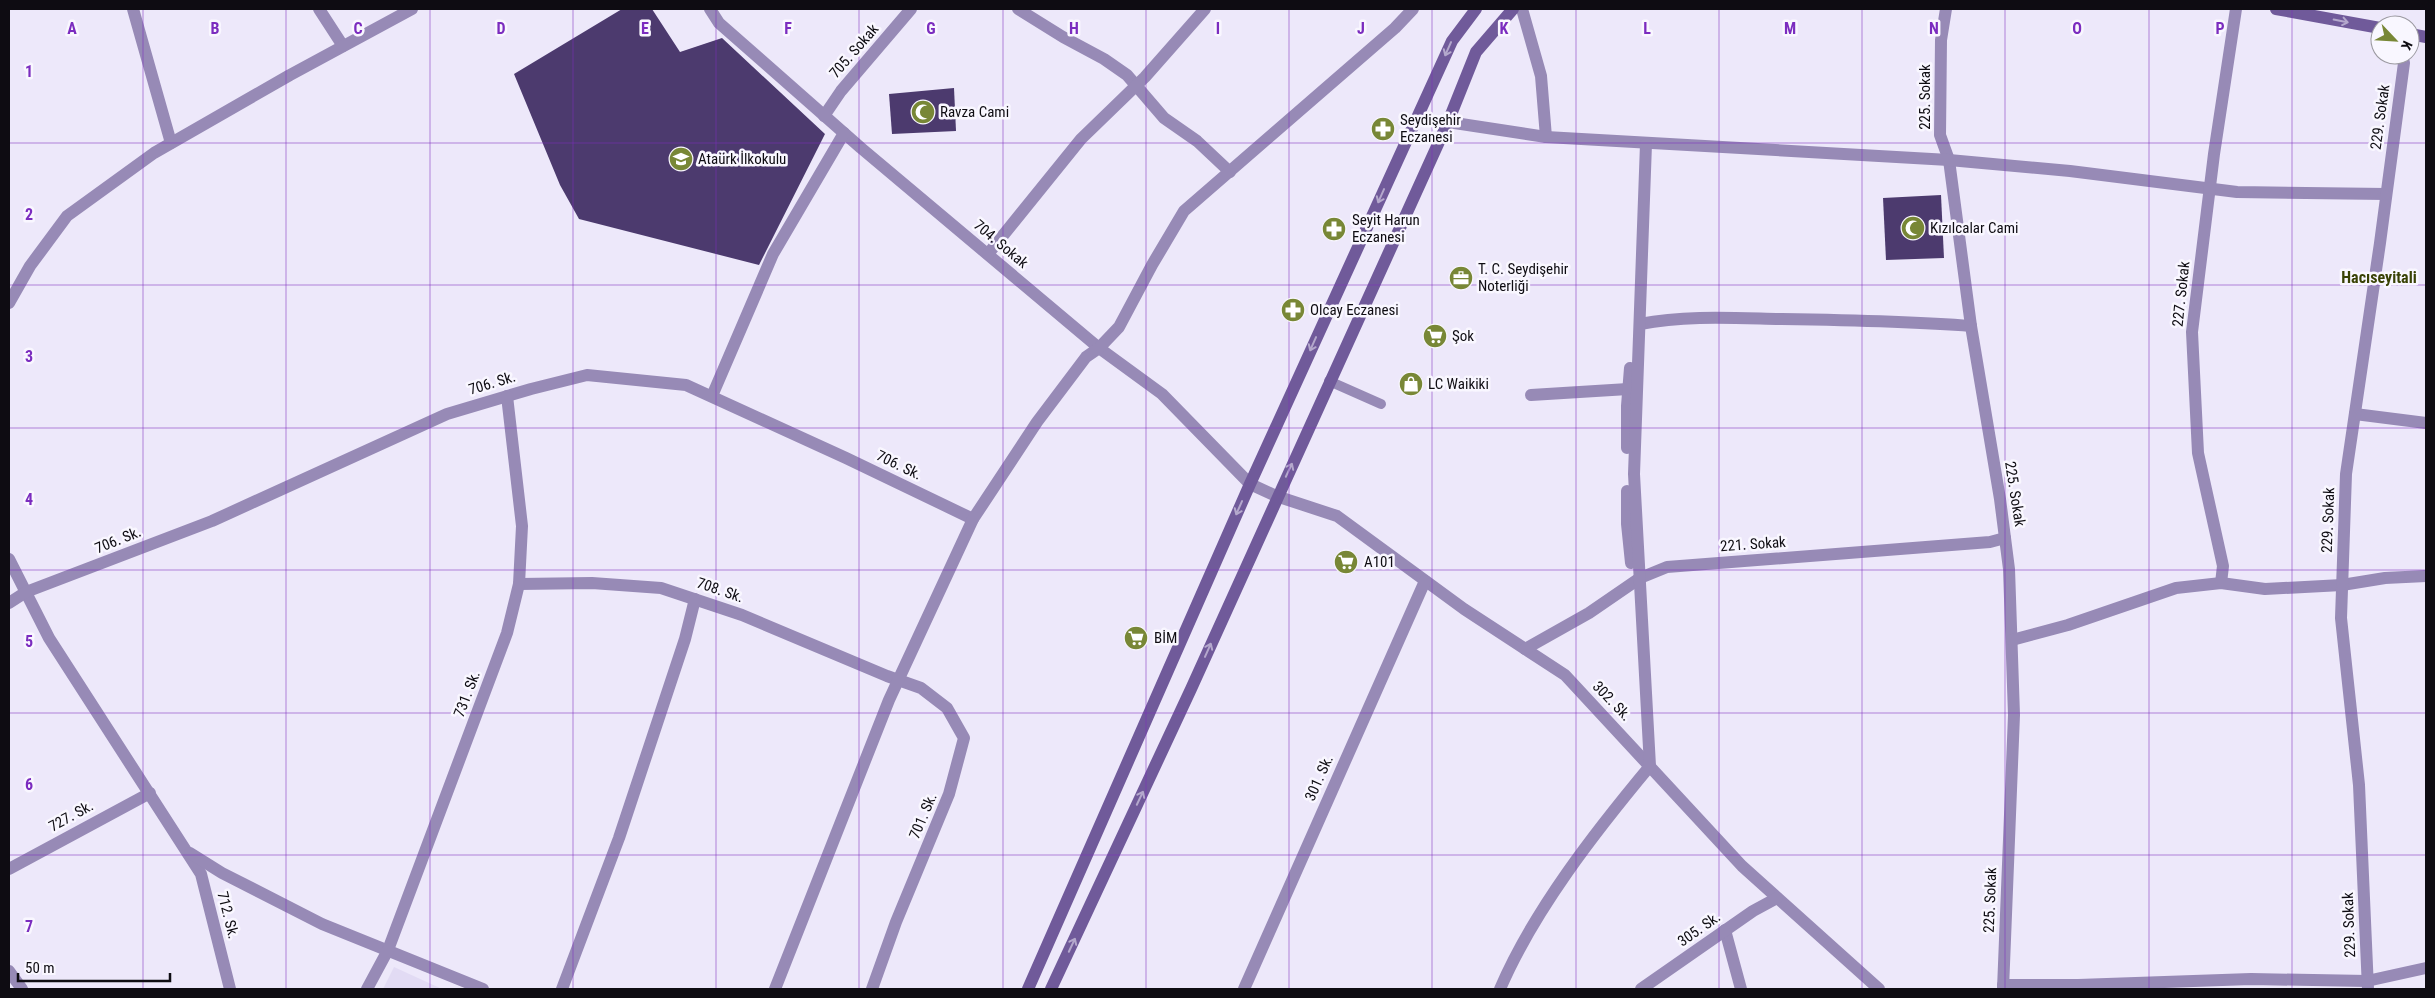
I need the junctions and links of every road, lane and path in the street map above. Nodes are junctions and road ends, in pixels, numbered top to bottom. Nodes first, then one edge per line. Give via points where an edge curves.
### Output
1 (133, 9) edge
2 (319, 9) edge
3 (412, 9) edge
4 (710, 9) edge
5 (911, 9) edge
6 (1018, 9) edge
7 (1205, 9) edge
8 (1413, 9) edge
9 (1476, 9) edge
10 (1513, 9) edge
11 (1522, 9) edge
12 (1946, 9) edge
13 (2236, 9) edge
14 (2276, 9) edge
15 (2370, 26) edge
16 (343, 46) junction
17 (2404, 65) edge
18 (1136, 86) junction
19 (824, 116) junction
20 (1448, 122) junction
21 (844, 133) junction
22 (1546, 137) junction
23 (171, 143) junction
24 (1643, 144) junction
25 (1948, 160) junction
26 (1230, 172) junction
27 (2209, 189) junction
28 (2386, 194) junction
29 (988, 254) junction
30 (9, 303) edge
31 (1640, 324) junction
32 (1971, 326) junction
33 (1099, 348) junction
34 (1329, 381) junction
35 (1628, 389) junction
36 (1531, 395) dead end
37 (507, 396) junction
38 (712, 396) junction
39 (1381, 404) dead end
40 (2354, 414) junction
41 (2426, 423) edge
42 (1250, 484) junction
43 (1276, 496) junction
44 (973, 519) junction
45 (2005, 538) junction
46 (9, 559) edge
47 (2426, 576) edge
48 (1640, 578) junction
49 (1425, 581) junction
50 (2221, 583) junction
51 (519, 584) junction
52 (2342, 585) junction
53 (26, 592) junction
54 (695, 599) junction
55 (9, 603) edge
56 (2012, 640) junction
57 (1525, 649) junction
58 (899, 679) junction
59 (1650, 766) junction
60 (150, 793) junction
61 (188, 852) junction
62 (9, 869) edge
63 (1777, 898) junction
64 (1725, 930) junction
65 (388, 950) junction
66 (2426, 968) edge
67 (9, 971) edge
68 (2367, 985) edge
69 (2003, 987) edge
70 (22, 989) edge
71 (230, 989) edge
72 (367, 989) edge
73 (483, 989) edge
74 (562, 989) edge
75 (775, 989) edge
76 (872, 989) edge
77 (1028, 989) edge
78 (1051, 989) edge
79 (1244, 989) edge
80 (1500, 989) edge
81 (1642, 989) edge
82 (1741, 989) edge
83 (1879, 989) edge

1 - 23 street
2 - 16 street
3 - 16 street
4 - 19 street, 704. Sokak via 719,23
5 - 19 street, 705. Sokak via 840,91
6 - 18 street via 1063,38 1104,58
7 - 18 street
8 - 26 street
9 -> 42 main road via 1452,40
10 - 20 main road via 1476,52
11 - 22 street via 1541,76
12 - 25 street, 225. Sokak via 1941,40 1940,135
13 - 27 street, 227. Sokak
14 -> 15 main road
16 - 23 street
17 - 28 street, 229. Sokak
18 - 26 street via 1164,118 1197,141
18 - 29 street via 1081,139
19 - 21 street, 704. Sokak
20 - 22 street
20 - 34 main road
21 - 29 street, 704. Sokak
21 - 38 street via 773,254
22 - 24 street
23 - 30 street via 67,216 30,266
24 - 25 street
24 - 31 street
24 - 35 street
25 - 27 street via 2070,171
25 - 32 street, 225. Sokak
26 - 33 street via 1184,211 1120,327
27 - 28 street
27 - 50 street, 227. Sokak via 2192,332 2198,453 2223,566
28 - 40 street, 229. Sokak
29 - 33 street, 704. Sokak
31 - 32 street via 1671,318 1736,318 1907,321
31 - 48 street via 1634,474
32 - 45 street, 225. Sokak
33 - 42 street, 704. Sokak via 1162,394
33 - 44 street via 1086,357 1037,422
34 - 39 lane
43 -> 34 main road
35 - 36 street
35 - 48 street via 1627,524 1630,561
37 - 38 street, 706. Sk. via 588,375 686,385
37 - 51 street, 731. Sk. via 522,526
37 - 53 street, 706. Sk. via 447,414 212,521
38 - 44 street, 706. Sk.
40 - 41 street
40 - 52 street, 229. Sokak via 2346,474
42 - 43 street, 704. Sokak
42 -> 77 main road
43 - 49 street, 302. Sk. via 1337,516
78 -> 43 main road via 1191,689
44 - 58 street
45 - 48 street, 221. Sokak via 1990,542 1667,567
45 - 56 street, 225. Sokak
46 - 53 street, 712. Sk.
47 - 52 street
48 - 57 street, 221. Sokak via 1589,613
48 - 59 street
49 - 57 street, 302. Sk.
49 - 79 street, 301. Sk.
50 - 52 street via 2265,589
50 - 56 street via 2176,588 2068,625
51 - 54 street, 708. Sk. via 592,583 661,588
51 - 65 street, 731. Sk. via 507,633
52 - 68 street, 229. Sokak via 2341,618 2359,785
53 - 55 street, 706. Sk.
53 - 60 street, 712. Sk. via 49,638
54 - 58 street, 708. Sk.
54 - 74 street via 685,639 622,829
56 - 69 street, 225. Sokak via 2014,715
57 - 59 street, 302. Sk. via 1565,675
58 - 75 street
58 - 76 street, 701. Sk. via 921,688 947,708 964,738 950,794 896,922
59 - 63 street, 302. Sk. via 1742,866
59 - 80 street via 1616,806 1543,909
60 - 61 street, 712. Sk.
60 - 62 street, 727. Sk.
61 - 65 street via 322,924
61 - 71 street, 712. Sk. via 201,874
63 - 64 street, 305. Sk.
63 - 83 street, 302. Sk.
64 - 81 street, 305. Sk.
64 - 82 street
65 - 72 street, 731. Sk.
65 - 73 street
66 - 68 street
67 - 70 street
68 - 69 street via 2251,980

